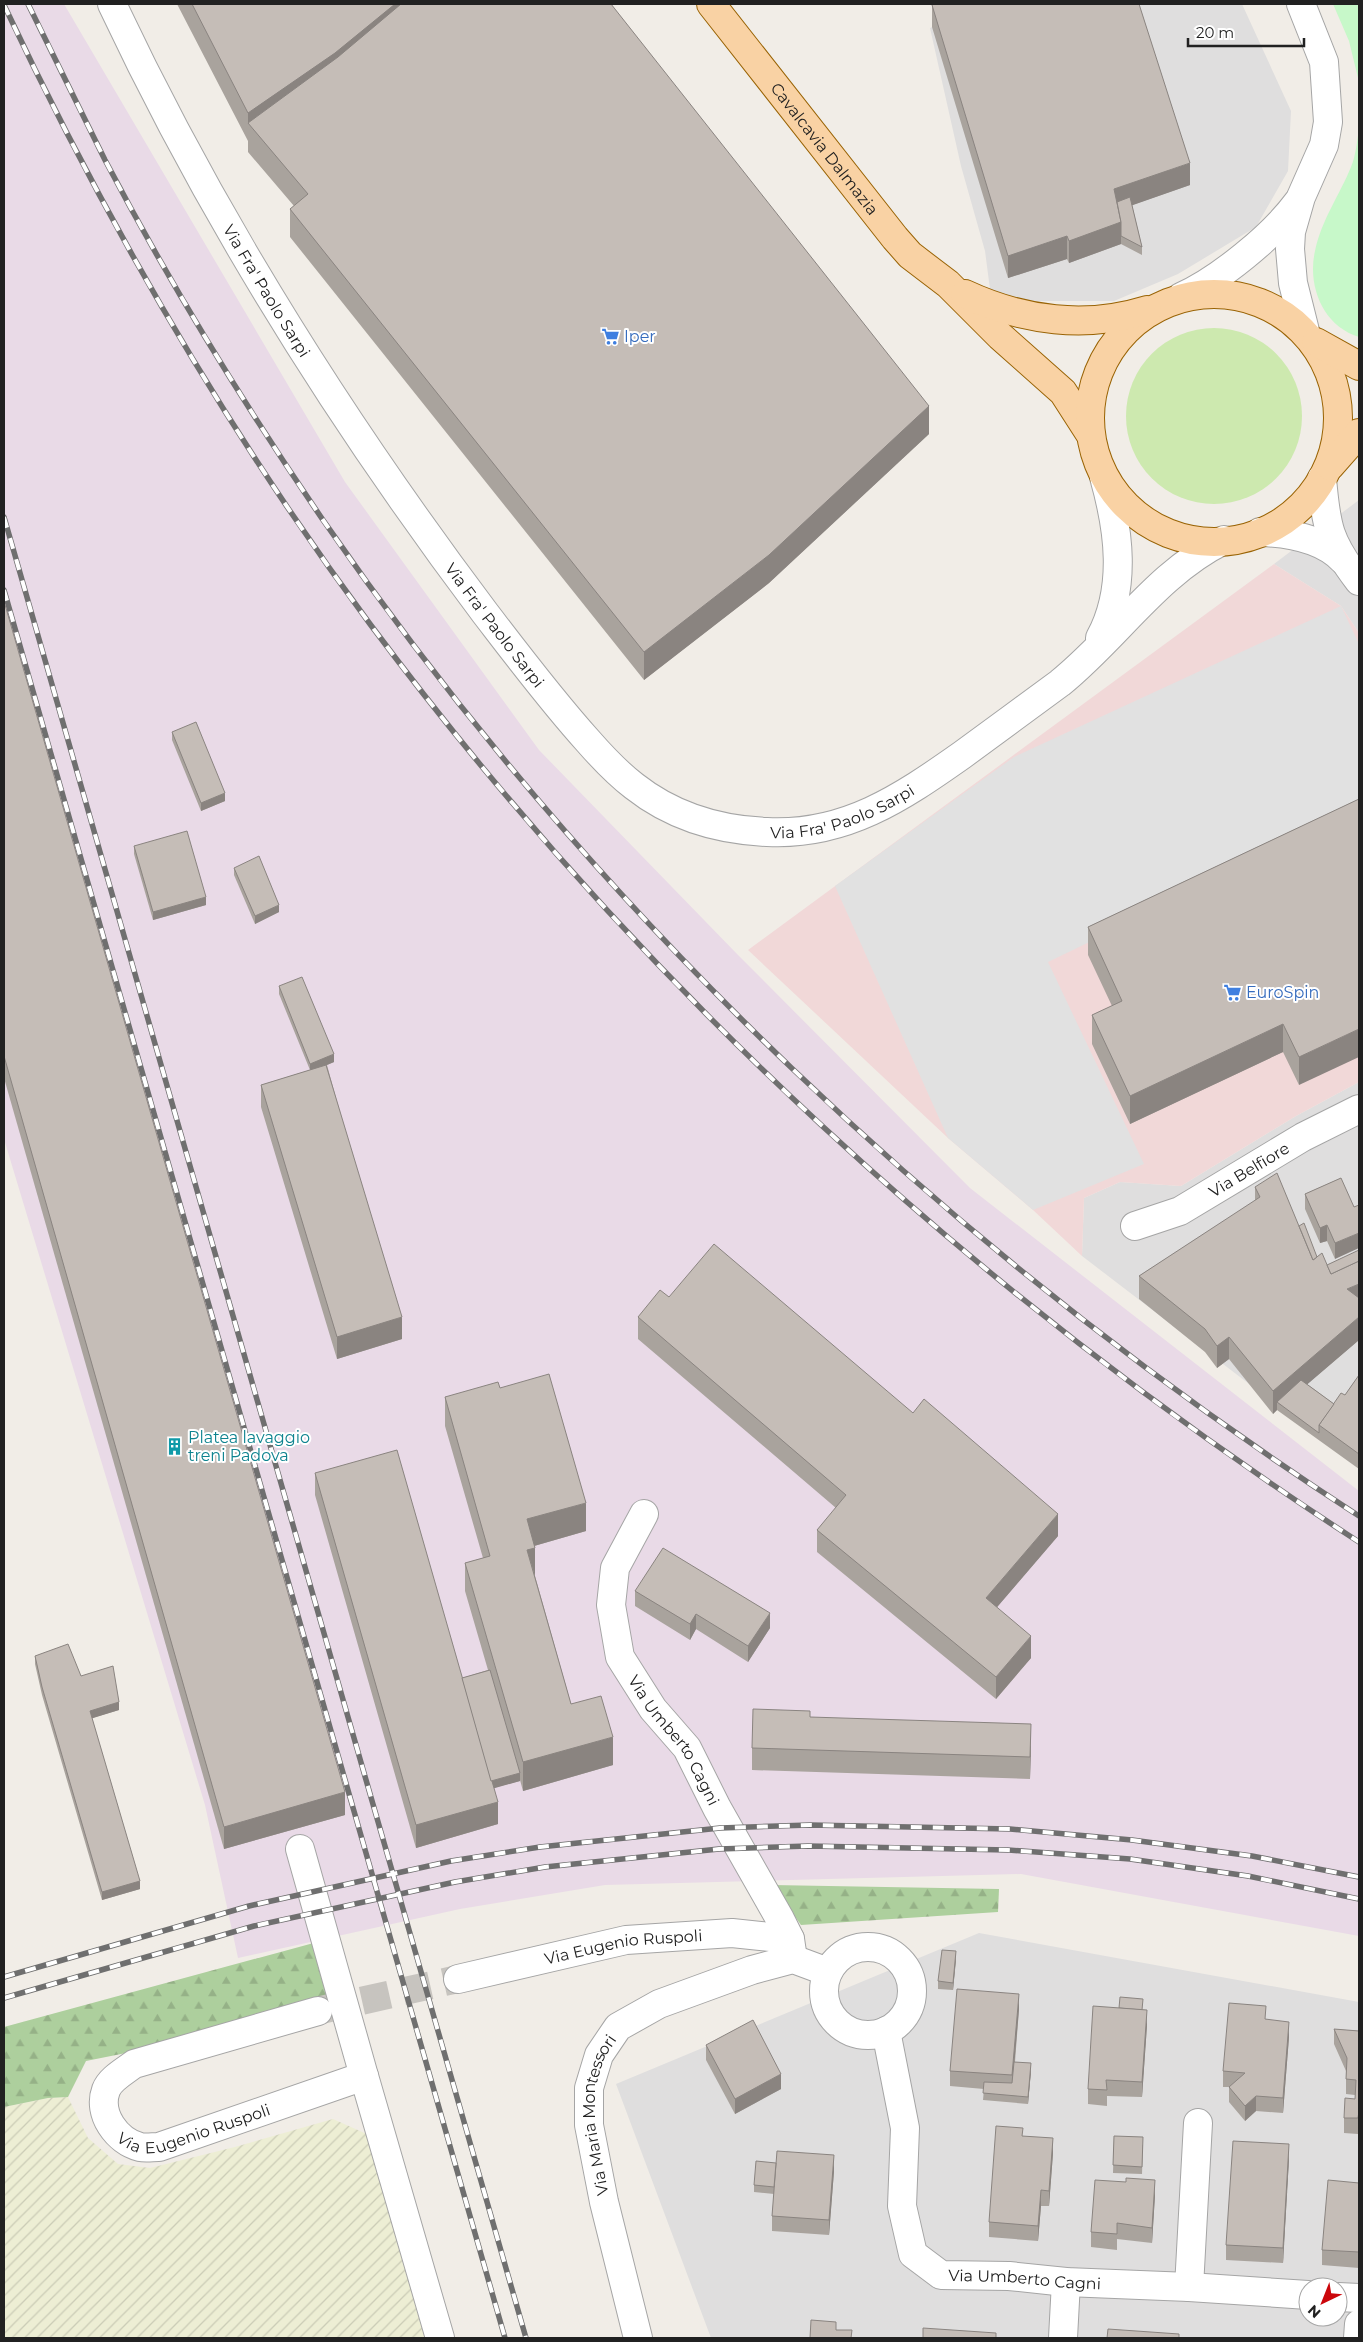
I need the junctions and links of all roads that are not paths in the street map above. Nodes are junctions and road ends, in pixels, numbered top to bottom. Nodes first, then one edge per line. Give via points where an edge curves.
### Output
1 (112, 4) edge
2 (711, 4) edge
3 (1301, 4) edge
4 (1301, 197) junction
5 (948, 284) junction
6 (1180, 297) junction
7 (1153, 308) junction
8 (1310, 336) junction
9 (1359, 366) edge
10 (1359, 433) edge
11 (1090, 436) junction
12 (1324, 474) junction
13 (1104, 478) junction
14 (1260, 532) junction
15 (1224, 540) junction
16 (1352, 572) edge
17 (1089, 657) junction
18 (1359, 1109) edge
19 (1135, 1226) dead end
20 (644, 1514) dead end
21 (300, 1849) dead end
22 (792, 1949) junction
23 (828, 1972) junction
24 (458, 1979) tunnel mouth
25 (318, 2011) tunnel mouth
26 (886, 2031) junction
27 (364, 2076) junction
28 (1198, 2123) dead end
29 (1066, 2282) junction
30 (1189, 2286) junction
31 (1298, 2293) edge
32 (1359, 2324) edge
33 (440, 2338) edge
34 (638, 2338) edge
35 (1063, 2338) edge
36 (1358, 2338) edge

1 - 17 street, Via Fra' Paolo Sarpi via 208,190 268,294 368,450 464,585 563,713 614,770 648,797 692,818 730,828 783,832 846,821 917,787 1052,689
2 - 5 main road, Cavalcavia Dalmazia via 895,238
3 - 4 street via 1324,62 1328,122 1324,145
4 - 6 street via 1285,217 1235,262 1202,287
4 - 8 street via 1291,232 1290,249 1297,304
5 - 7 main road, Cavalcavia Dalmazia via 1005,310 1058,320 1110,319
5 - 11 main road, Cavalcavia Dalmazia via 1063,392
6 - 7 main road
6 - 8 main road via 1212,294 1252,301 1293,320
7 - 11 main road via 1126,332 1104,363 1090,400
8 - 9 main road
8 - 12 main road via 1331,370 1338,404 1335,442
10 - 12 main road
11 - 13 main road
12 - 14 main road via 1309,498 1296,511
12 - 16 street via 1330,535
13 - 15 main road via 1124,504 1157,528 1190,540
13 - 17 street, Via Fra' Paolo Sarpi via 1114,520 1117,590 1105,628
14 - 15 main road
14 - 16 street via 1311,540 1332,550
15 - 17 street, Via Fra' Paolo Sarpi via 1192,557 1164,580
18 - 19 street, Via Belfiore via 1303,1136 1180,1211
20 - 22 street, Via Umberto Cagni via 615,1568 611,1605 620,1657 653,1709 687,1748
21 - 27 street
22 - 23 street
22 - 24 street, Via Eugenio Ruspoli via 732,1933 626,1940
22 - 34 street, Via Maria Montessori via 752,1970 659,2004 618,2027 599,2055 589,2088 589,2125 604,2202
23 - 26 street via 824,1998 839,2024 852,2032
23 - 26 street via 840,1957 854,1949 869,1947 897,1957 907,1969 912,1984 911,1999 906,2013
25 - 27 street, Via Eugenio Ruspoli via 134,2064 106,2090 104,2111 111,2126 123,2139 140,2147 159,2147
26 - 29 street, Via Umberto Cagni via 905,2128 902,2206 913,2254 942,2275 1009,2276
27 - 33 street
28 - 30 street
29 - 30 street, Via Umberto Cagni
29 - 35 street
30 - 31 street, Via Umberto Cagni
32 - 36 street

